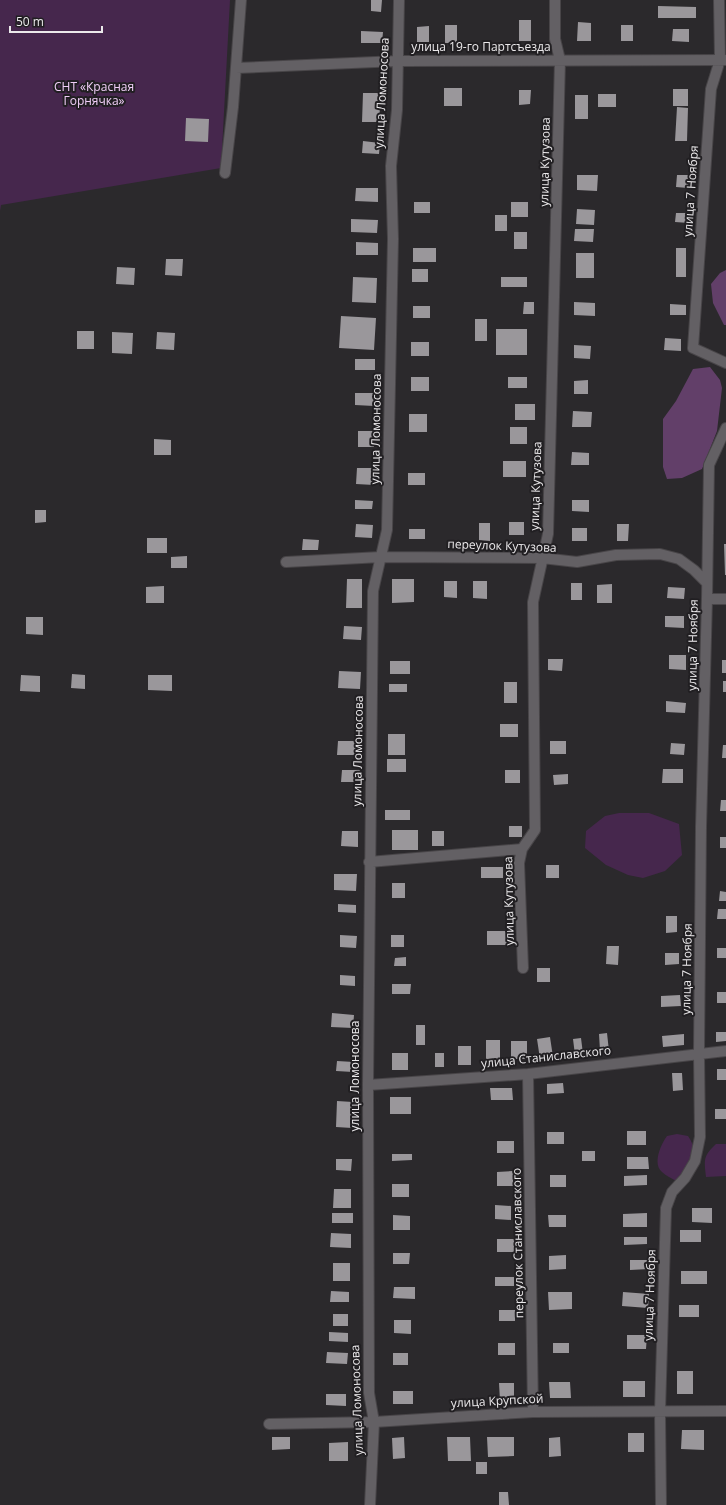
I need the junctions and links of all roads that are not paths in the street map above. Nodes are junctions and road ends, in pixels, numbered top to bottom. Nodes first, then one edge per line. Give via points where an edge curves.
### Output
1 (241, 0) edge
2 (399, 0) edge
3 (555, 0) edge
4 (719, 0) edge
5 (560, 60) junction
6 (723, 60) edge
7 (398, 61) junction
8 (236, 68) junction
9 (225, 173) dead end
10 (726, 363) edge
11 (726, 428) edge
12 (381, 557) junction
13 (542, 558) junction
14 (286, 562) dead end
15 (707, 583) junction
16 (707, 599) junction
17 (726, 599) edge
18 (522, 849) junction
19 (369, 862) junction
20 (523, 968) dead end
21 (726, 1051) edge
22 (699, 1054) junction
23 (528, 1074) junction
24 (368, 1085) junction
25 (726, 1411) edge
26 (533, 1412) junction
27 (660, 1412) junction
28 (374, 1422) junction
29 (269, 1424) dead end
30 (370, 1505) edge
31 (661, 1505) edge

1 - 8 street
2 - 7 street, улица Ломоносова
3 - 5 street, улица Кутузова via 555,39
4 - 6 street, улица 7 Ноября
5 - 6 street, улица 19-го Партсъезда
5 - 7 street, улица 19-го Партсъезда
5 - 13 street, улица Кутузова via 548,534
6 - 10 street, улица 7 Ноября via 711,89 693,348
7 - 8 street, улица 19-го Партсъезда
7 - 12 street, улица Ломоносова via 397,110 391,166 393,239 387,530
8 - 9 street
11 - 15 street, улица 7 Ноября via 709,465
12 - 13 street, переулок Кутузова
12 - 14 street, переулок Кутузова
12 - 19 street, улица Ломоносова via 372,591
13 - 15 street, переулок Кутузова via 577,562 616,555 660,554 680,559
13 - 18 street, улица Кутузова via 533,602 535,830
15 - 16 street, улица 7 Ноября
16 - 17 street
16 - 22 street, улица 7 Ноября
18 - 19 street
18 - 20 street, улица Кутузова via 519,863
19 - 24 street, улица Ломоносова
21 - 22 street, улица Станиславского
22 - 23 street, улица Станиславского
22 - 27 street, улица 7 Ноября via 700,1137 695,1161 685,1178 672,1192 666,1208
23 - 24 street, улица Станиславского
23 - 26 street, переулок Станиславского
24 - 28 street, улица Ломоносова via 369,1393
25 - 27 street, улица Крупской
26 - 27 street, улица Крупской
26 - 28 street, улица Крупской
27 - 31 street, улица 7 Ноября
28 - 29 street, улица Крупской
28 - 30 street, улица Ломоносова

